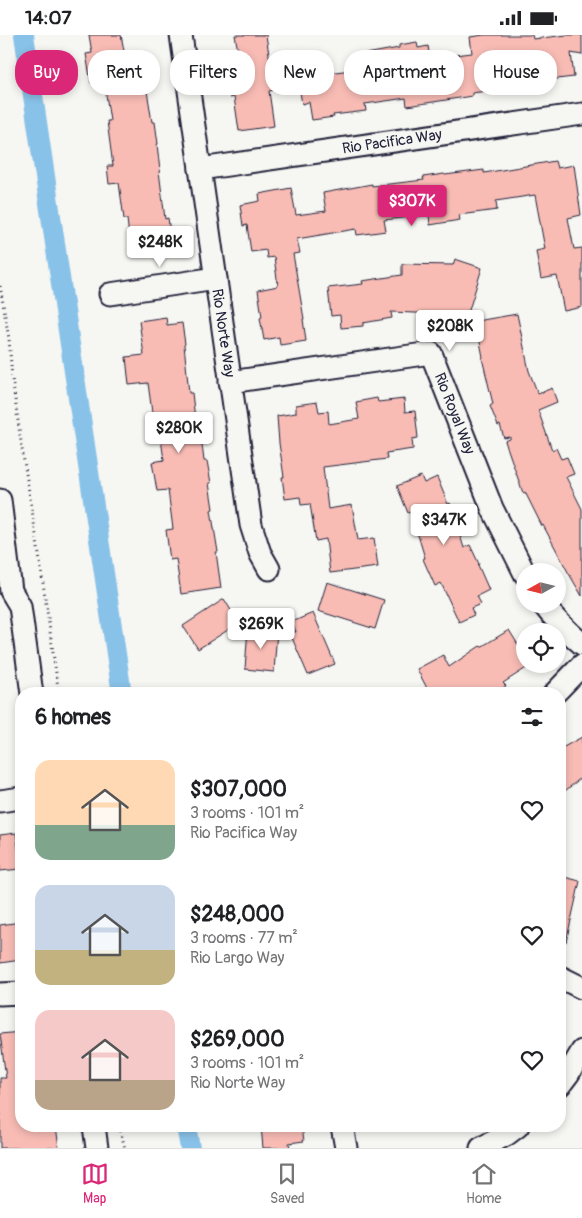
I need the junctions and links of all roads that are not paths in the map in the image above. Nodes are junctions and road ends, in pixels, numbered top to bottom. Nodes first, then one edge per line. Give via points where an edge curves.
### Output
1 (181, 35) edge
2 (582, 114) edge
3 (200, 169) junction
4 (216, 278) junction
5 (110, 294) dead end
6 (230, 382) junction
7 (0, 500) edge
8 (520, 563) edge
9 (269, 569) dead end
10 (6, 592) edge
11 (551, 613) edge
12 (582, 644) edge
13 (582, 665) edge
14 (31, 687) edge
15 (561, 687) edge
16 (15, 799) edge
17 (0, 801) edge
18 (566, 980) edge
19 (582, 987) edge
20 (15, 993) edge
21 (0, 994) edge
22 (582, 1051) edge
23 (566, 1078) edge
24 (95, 1132) edge
25 (343, 1132) edge
26 (510, 1132) edge
27 (97, 1148) edge
28 (346, 1148) edge
29 (481, 1148) edge

1 - 3 street, Rio Norte Way
2 - 3 street, Rio Pacifica Way
3 - 4 street, Rio Norte Way
4 - 5 street
4 - 6 street, Rio Norte Way
6 - 8 street, Rio Royal Way via 431,353 492,507
6 - 9 street, Rio Norte Way via 251,525
7 - 10 street
10 - 14 street via 20,606
11 - 12 street
13 - 15 street
16 - 17 street
18 - 19 street
20 - 21 street
22 - 23 street
24 - 27 street
25 - 28 street
26 - 29 street

